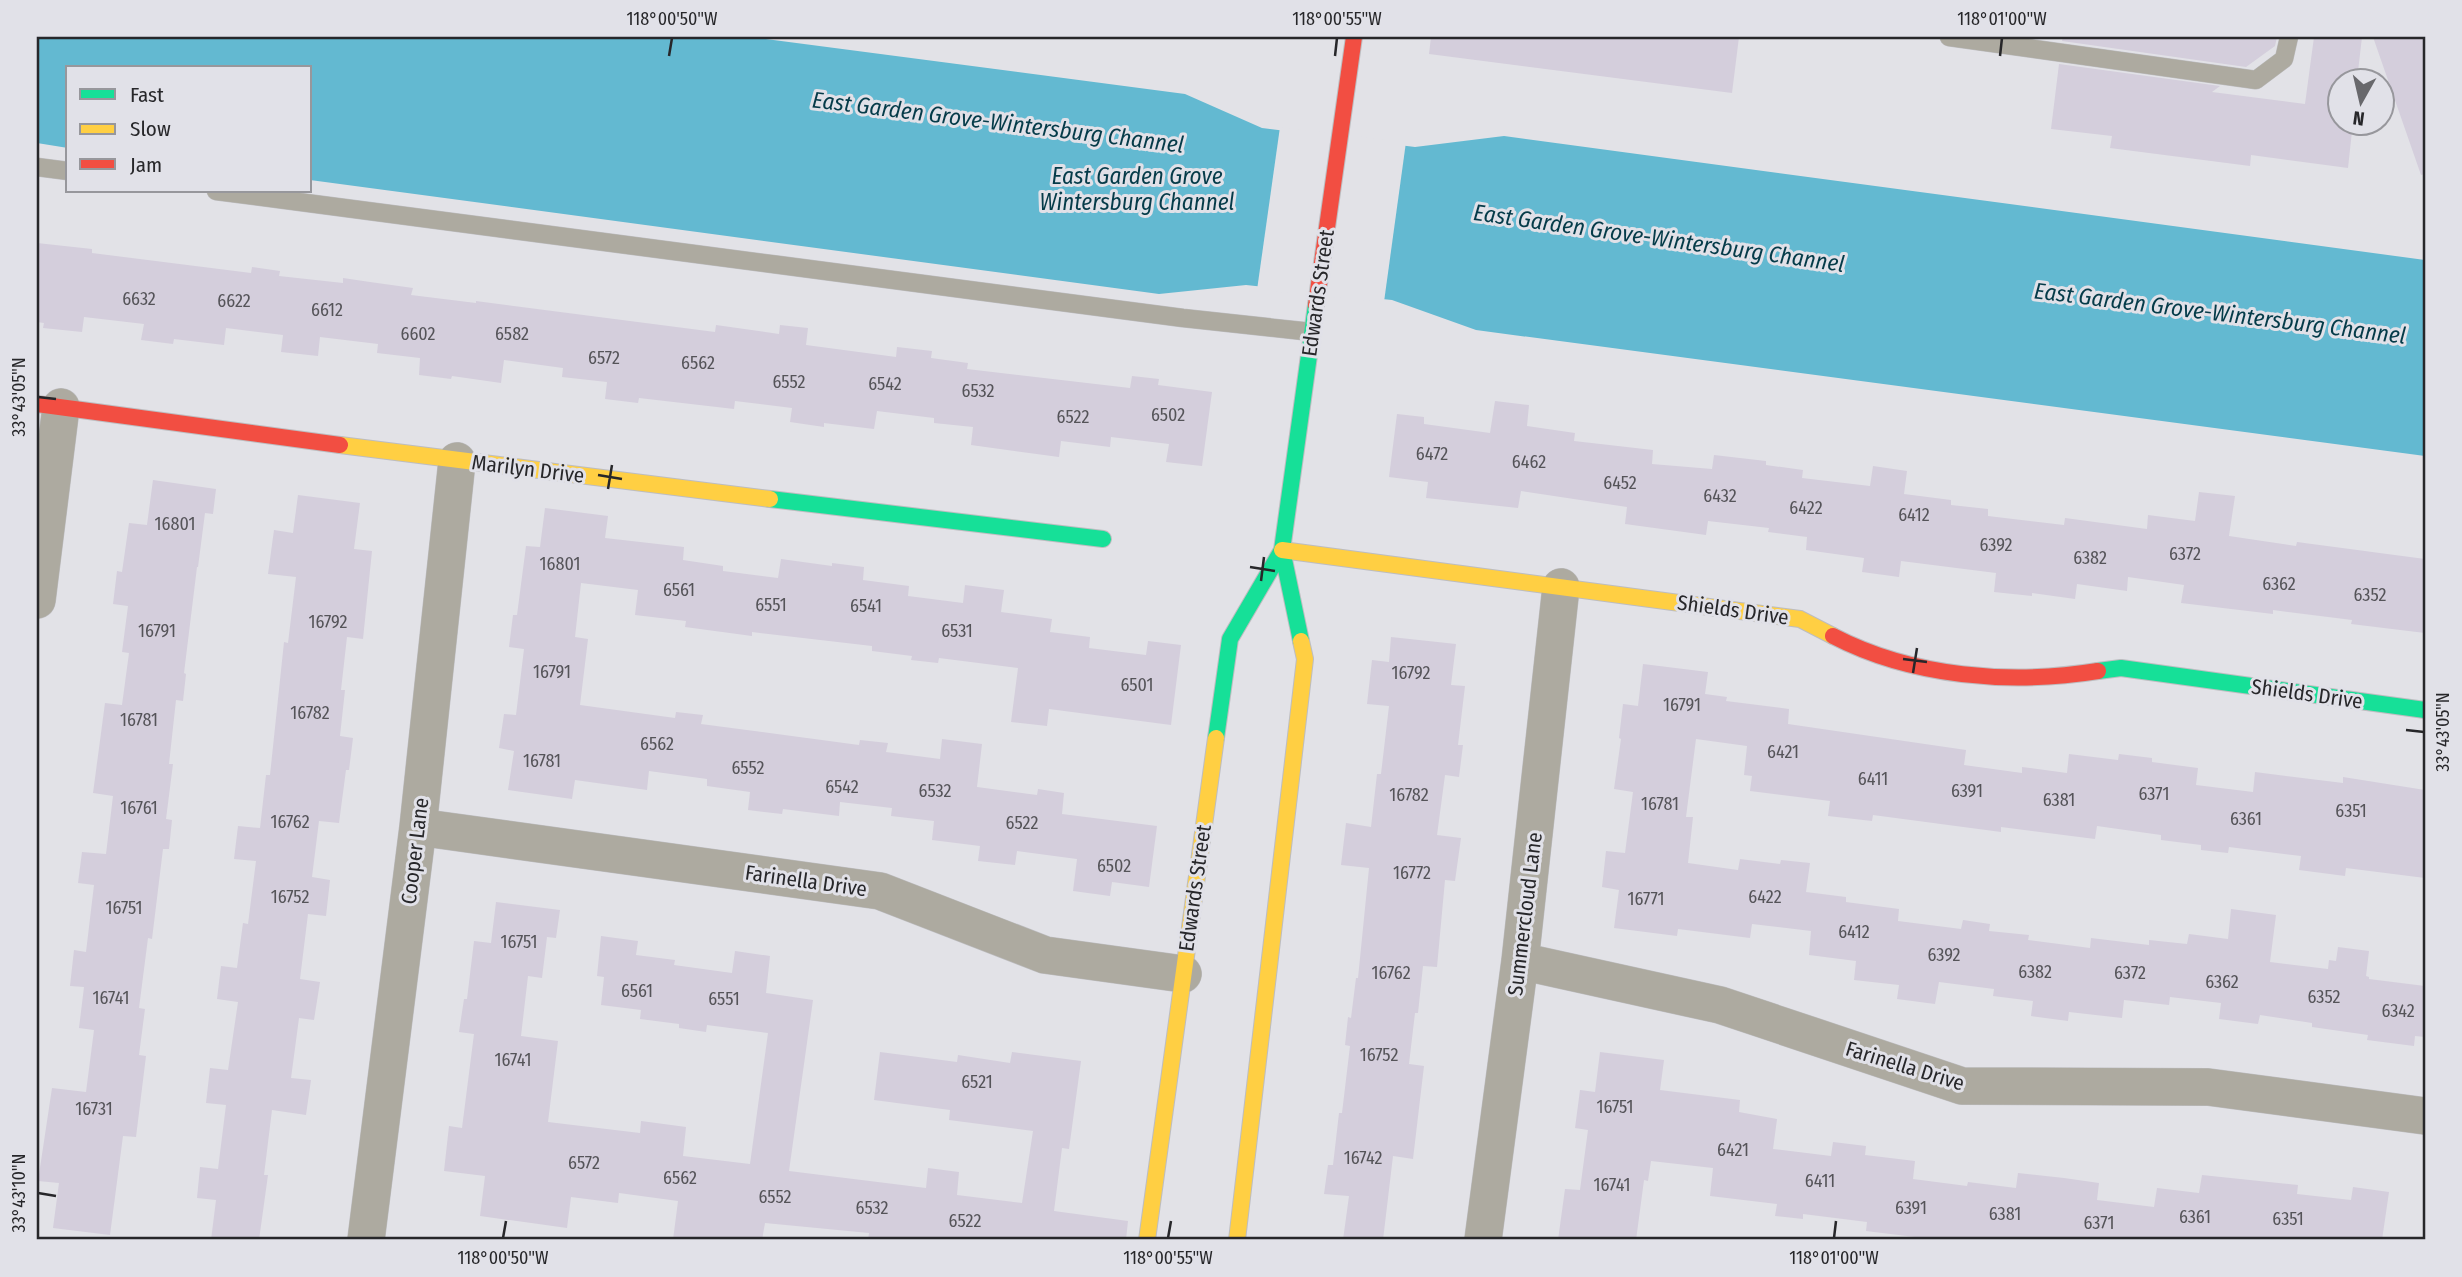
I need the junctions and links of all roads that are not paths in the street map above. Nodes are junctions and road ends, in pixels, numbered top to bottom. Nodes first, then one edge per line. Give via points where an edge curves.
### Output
1 (1354, 37) edge
2 (1949, 37) edge
3 (2289, 37) edge
4 (37, 167) edge
5 (66, 171) edge
6 (224, 192) edge
7 (1314, 323) junction
8 (49, 406) edge
9 (457, 461) junction
10 (1102, 539) dead end
11 (1282, 550) junction
12 (1561, 587) junction
13 (37, 600) edge
14 (2425, 710) edge
15 (418, 827) junction
16 (1520, 961) junction
17 (1183, 974) junction
18 (2425, 1116) edge
19 (366, 1240) edge
20 (1147, 1240) edge
21 (1237, 1240) edge
22 (1483, 1240) edge

1 - 7 street, Edwards Street
2 - 3 lane via 2256,80 2284,59
4 - 5 lane
6 - 7 lane via 1170,316
7 - 11 street, Edwards Street
8 - 9 street, Marilyn Drive
8 - 13 street
9 - 10 street, Marilyn Drive
9 - 15 street, Cooper Lane
11 - 12 street, Shields Drive
11 - 17 street, Edwards Street via 1230,639
11 - 21 street, Edwards Street via 1305,659
12 - 14 street, Shields Drive via 1800,619 1886,659 1945,670 2059,677 2121,668
12 - 16 street, Summercloud Lane
15 - 17 street, Farinella Drive via 880,891 1045,955
15 - 19 street, Cooper Lane
16 - 18 street, Farinella Drive via 1720,1005 1962,1086 2208,1087
16 - 22 street, Summercloud Lane
17 - 20 street, Edwards Street

